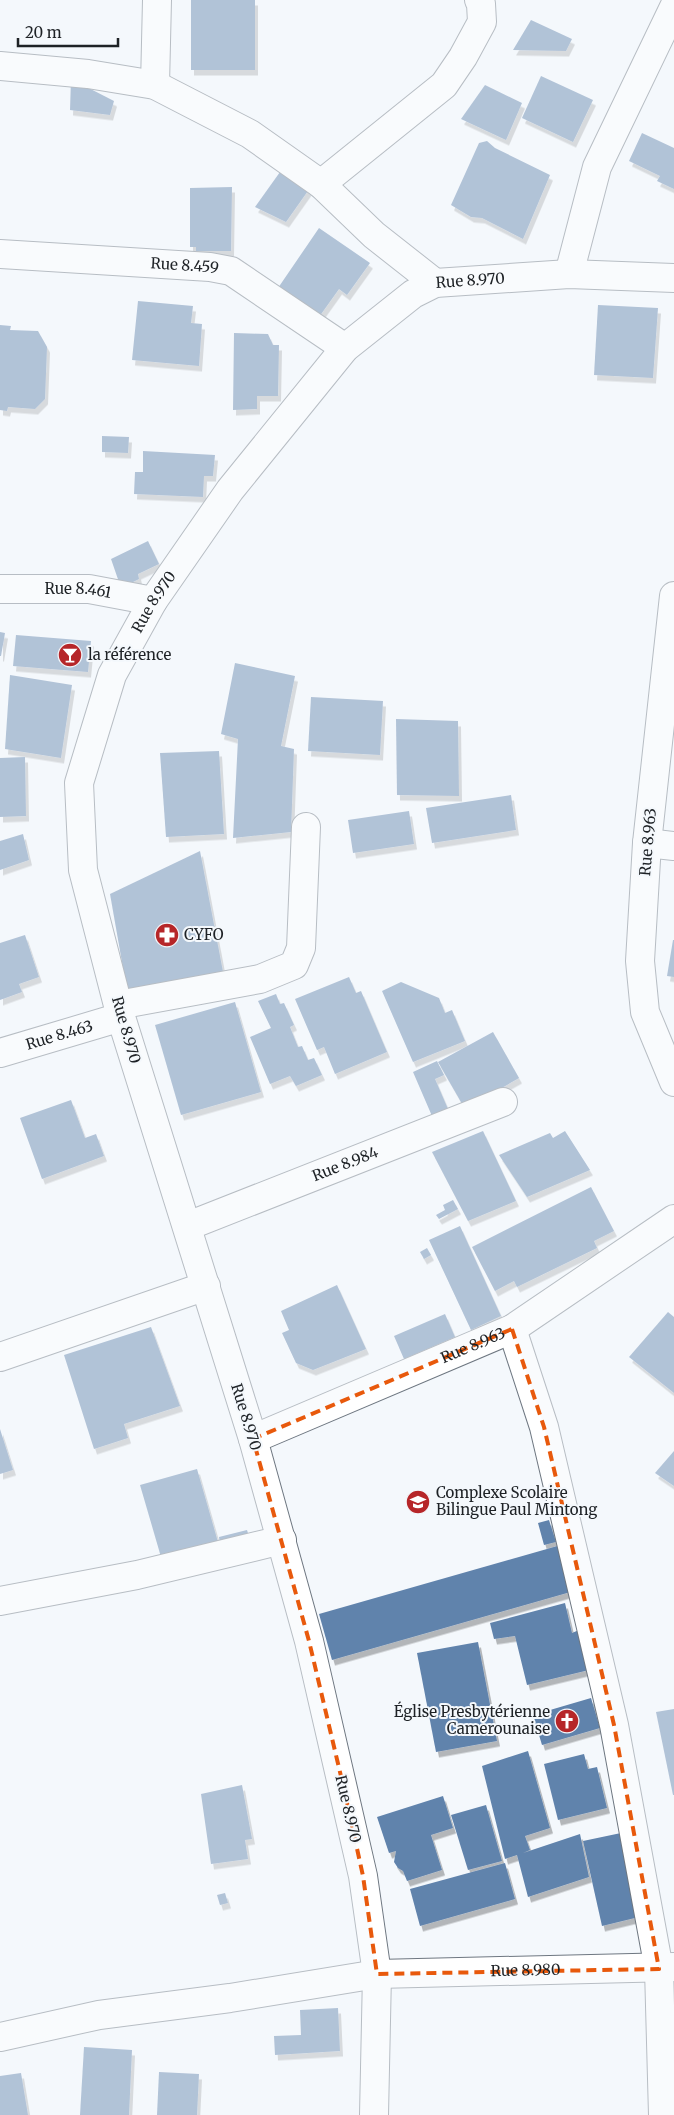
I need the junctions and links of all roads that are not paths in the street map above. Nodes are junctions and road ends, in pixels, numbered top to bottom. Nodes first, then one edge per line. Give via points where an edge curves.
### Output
1 (157, 0) edge
2 (479, 0) edge
3 (674, 7) edge
4 (0, 66) edge
5 (155, 85) junction
6 (321, 184) junction
7 (0, 254) edge
8 (569, 274) junction
9 (674, 278) edge
10 (435, 283) junction
11 (345, 348) junction
12 (0, 589) edge
13 (674, 596) edge
14 (153, 601) junction
15 (306, 826) dead end
16 (647, 843) junction
17 (674, 846) edge
18 (119, 1011) junction
19 (0, 1053) edge
20 (674, 1082) edge
21 (503, 1102) dead end
22 (674, 1219) edge
23 (188, 1226) junction
24 (206, 1286) junction
25 (512, 1329) junction
26 (0, 1356) edge
27 (253, 1439) junction
28 (282, 1540) junction
29 (0, 1602) edge
30 (667, 1968) edge
31 (377, 1974) junction
32 (0, 2037) edge
33 (374, 2115) edge
34 (662, 2115) edge

1 - 5 street
2 - 6 street via 482,22 444,86
3 - 8 street via 597,167
4 - 5 street via 88,74
5 - 6 street via 250,134
6 - 10 street via 374,235
7 - 11 street, Rue 8.459 via 231,271
8 - 9 street, Rue 8.970
8 - 10 street, Rue 8.970
10 - 11 street, Rue 8.970 via 413,294
11 - 14 street, Rue 8.970 via 230,490
12 - 14 street, Rue 8.461 via 89,588
13 - 16 street, Rue 8.963
14 - 18 street, Rue 8.970 via 112,675 79,782 83,870
15 - 18 street, Rue 8.463 via 301,948 294,965 260,980
16 - 17 street
16 - 20 street, Rue 8.963 via 640,961 646,1012
18 - 19 street, Rue 8.463
18 - 23 street, Rue 8.970
21 - 23 street, Rue 8.984
22 - 25 street, Rue 8.963
23 - 24 street, Rue 8.970
24 - 26 street
24 - 27 street, Rue 8.970
25 - 27 street, Rue 8.963
25 - 30 street via 544,1427
27 - 28 street, Rue 8.970
28 - 29 street via 137,1575
28 - 31 street, Rue 8.970 via 309,1641 363,1876
30 - 31 street, Rue 8.980
30 - 34 street
31 - 32 street, Rue 8.980 via 99,2015
31 - 33 street, Rue 8.970

